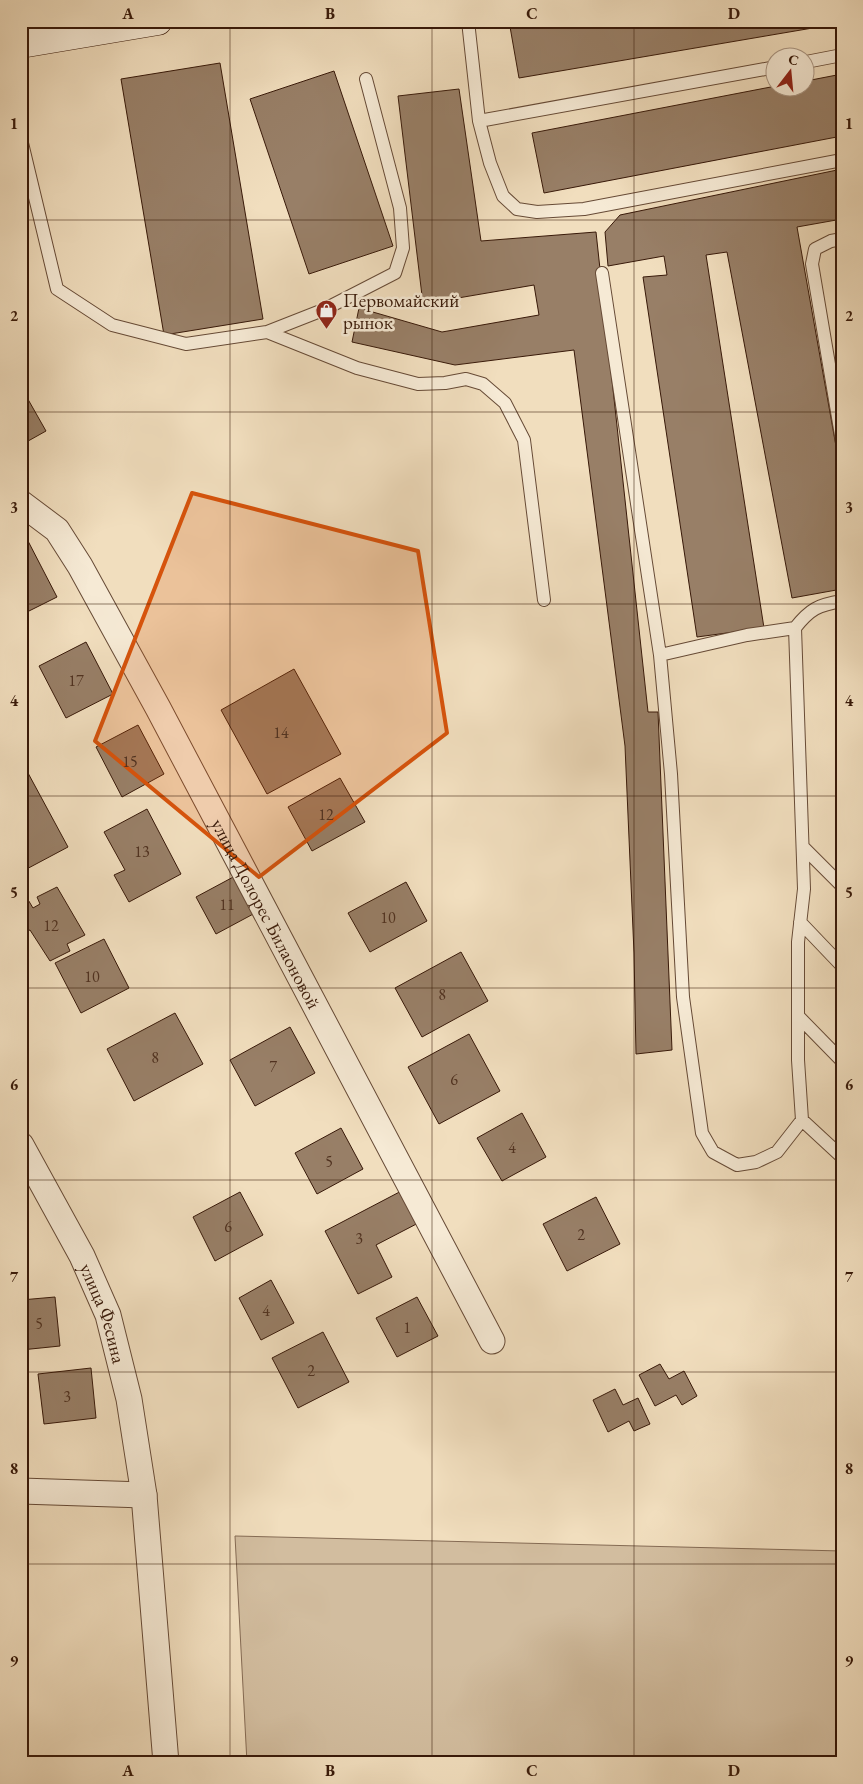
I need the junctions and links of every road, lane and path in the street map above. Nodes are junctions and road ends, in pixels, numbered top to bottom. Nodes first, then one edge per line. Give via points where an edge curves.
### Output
1 (158, 21) edge
2 (468, 21) edge
3 (21, 44) edge
4 (842, 55) edge
5 (816, 60) edge
6 (766, 69) edge
7 (366, 79) dead end
8 (479, 121) junction
9 (21, 139) edge
10 (842, 160) edge
11 (842, 239) edge
12 (602, 273) dead end
13 (267, 332) junction
14 (842, 441) edge
15 (21, 503) edge
16 (544, 600) dead end
17 (842, 601) edge
18 (795, 628) junction
19 (660, 656) junction
20 (803, 847) junction
21 (842, 886) edge
22 (800, 922) junction
23 (842, 966) edge
24 (798, 1016) junction
25 (842, 1061) edge
26 (802, 1120) junction
27 (21, 1145) edge
28 (842, 1157) edge
29 (492, 1341) dead end
30 (21, 1490) edge
31 (144, 1495) junction
32 (166, 1763) edge

1 - 3 street
2 - 8 lane
4 - 5 lane
6 - 8 lane
7 - 13 lane via 400,208 403,248 395,272 323,310
8 - 10 lane via 503,196 517,209 536,212 584,209
9 - 13 lane via 57,289 112,325 186,344
11 - 14 lane via 815,248 812,264
12 - 19 lane
13 - 16 lane via 358,368 418,384 466,379 483,384 505,403 524,440
15 - 29 street, улица Долорес Билаоновой via 57,530 80,566
17 - 18 lane via 824,604 808,612
18 - 19 lane via 747,635
18 - 20 lane
19 - 26 lane via 671,774 683,997 702,1133 713,1152 737,1165 756,1162 777,1152
20 - 21 lane
20 - 22 lane via 804,889
22 - 23 lane
22 - 24 lane
24 - 25 lane
24 - 26 lane
26 - 28 lane
27 - 31 street, улица Фесина via 82,1256 108,1315 129,1399
30 - 31 street
31 - 32 street, улица Фесина

